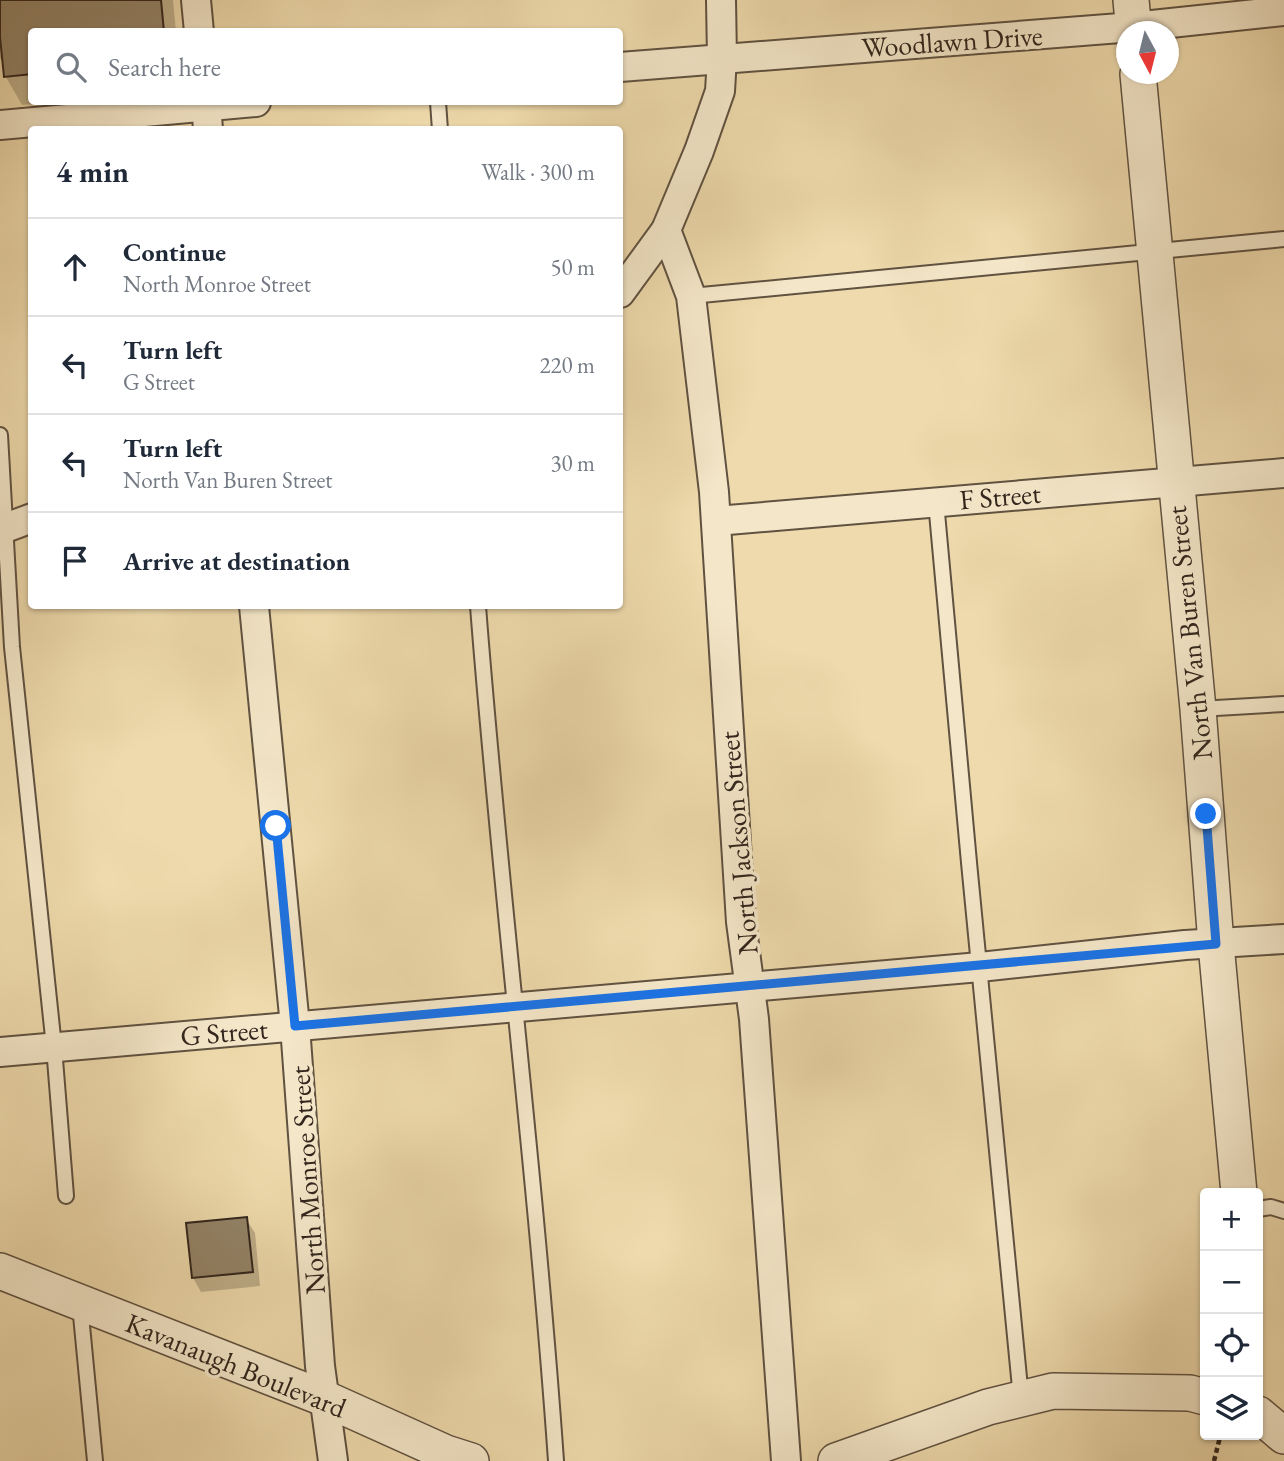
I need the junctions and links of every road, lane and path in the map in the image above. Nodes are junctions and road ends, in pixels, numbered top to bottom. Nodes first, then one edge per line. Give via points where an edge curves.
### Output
1 (196, 0) edge
2 (721, 0) edge
3 (1284, 11) edge
4 (1132, 19) edge
5 (199, 28) edge
6 (722, 58) junction
7 (623, 67) edge
8 (1139, 84) edge
9 (241, 105) edge
10 (438, 105) edge
11 (207, 112) edge
12 (0, 125) edge
13 (440, 126) edge
14 (666, 230) junction
15 (1284, 239) edge
16 (1154, 251) junction
17 (623, 289) edge
18 (691, 296) junction
19 (0, 435) edge
20 (1284, 472) edge
21 (1175, 481) junction
22 (936, 502) junction
23 (28, 520) edge
24 (716, 521) junction
25 (3, 529) edge
26 (254, 609) edge
27 (478, 609) edge
28 (1284, 704) edge
29 (1198, 709) junction
30 (1284, 939) edge
31 (1216, 944) junction
32 (980, 967) junction
33 (750, 986) junction
34 (514, 1007) junction
35 (295, 1026) junction
36 (54, 1047) junction
37 (0, 1052) edge
38 (1239, 1188) edge
39 (66, 1196) dead end
40 (1263, 1208) edge
41 (1284, 1212) edge
42 (0, 1271) edge
43 (79, 1304) junction
44 (1200, 1396) edge
45 (1021, 1398) junction
46 (326, 1399) junction
47 (1263, 1418) edge
48 (1284, 1436) edge
49 (1219, 1440) edge
50 (95, 1461) edge
51 (333, 1461) edge
52 (471, 1461) edge
53 (556, 1461) edge
54 (786, 1461) edge
55 (836, 1461) edge
56 (1214, 1461) edge

1 - 5 street
2 - 6 street
3 - 4 street, Woodlawn Drive
4 - 6 street, Woodlawn Drive
6 - 7 street, Woodlawn Drive
6 - 14 street via 720,91
8 - 16 street, North Van Buren Street
9 - 11 street
10 - 13 lane
11 - 12 street
14 - 17 street
14 - 18 street, North Jackson Street
15 - 16 lane
16 - 18 lane
16 - 21 street, North Van Buren Street
18 - 24 street, North Jackson Street
19 - 25 lane
20 - 21 street, F Street
21 - 22 street, F Street
21 - 29 street, North Van Buren Street
22 - 24 street, F Street
22 - 32 lane
23 - 25 street
24 - 33 street, North Jackson Street via 741,922
25 - 36 lane
26 - 35 street, North Monroe Street
27 - 34 lane
28 - 29 lane
29 - 31 street, North Van Buren Street
30 - 31 street, G Street
31 - 32 street, G Street
31 - 38 street, North Van Buren Street
32 - 33 street, G Street
32 - 45 lane
33 - 34 street, G Street
33 - 54 street, North Jackson Street
34 - 35 street, G Street
34 - 53 lane
35 - 36 street, G Street
35 - 46 street, North Monroe Street
36 - 37 street, G Street
36 - 39 lane
40 - 41 lane
42 - 43 street, Kavanaugh Boulevard
43 - 46 street, Kavanaugh Boulevard
43 - 50 lane
44 - 45 street via 1053,1391
45 - 55 street
46 - 51 street, North Monroe Street
46 - 52 street, Kavanaugh Boulevard
47 - 48 street
49 - 56 path

